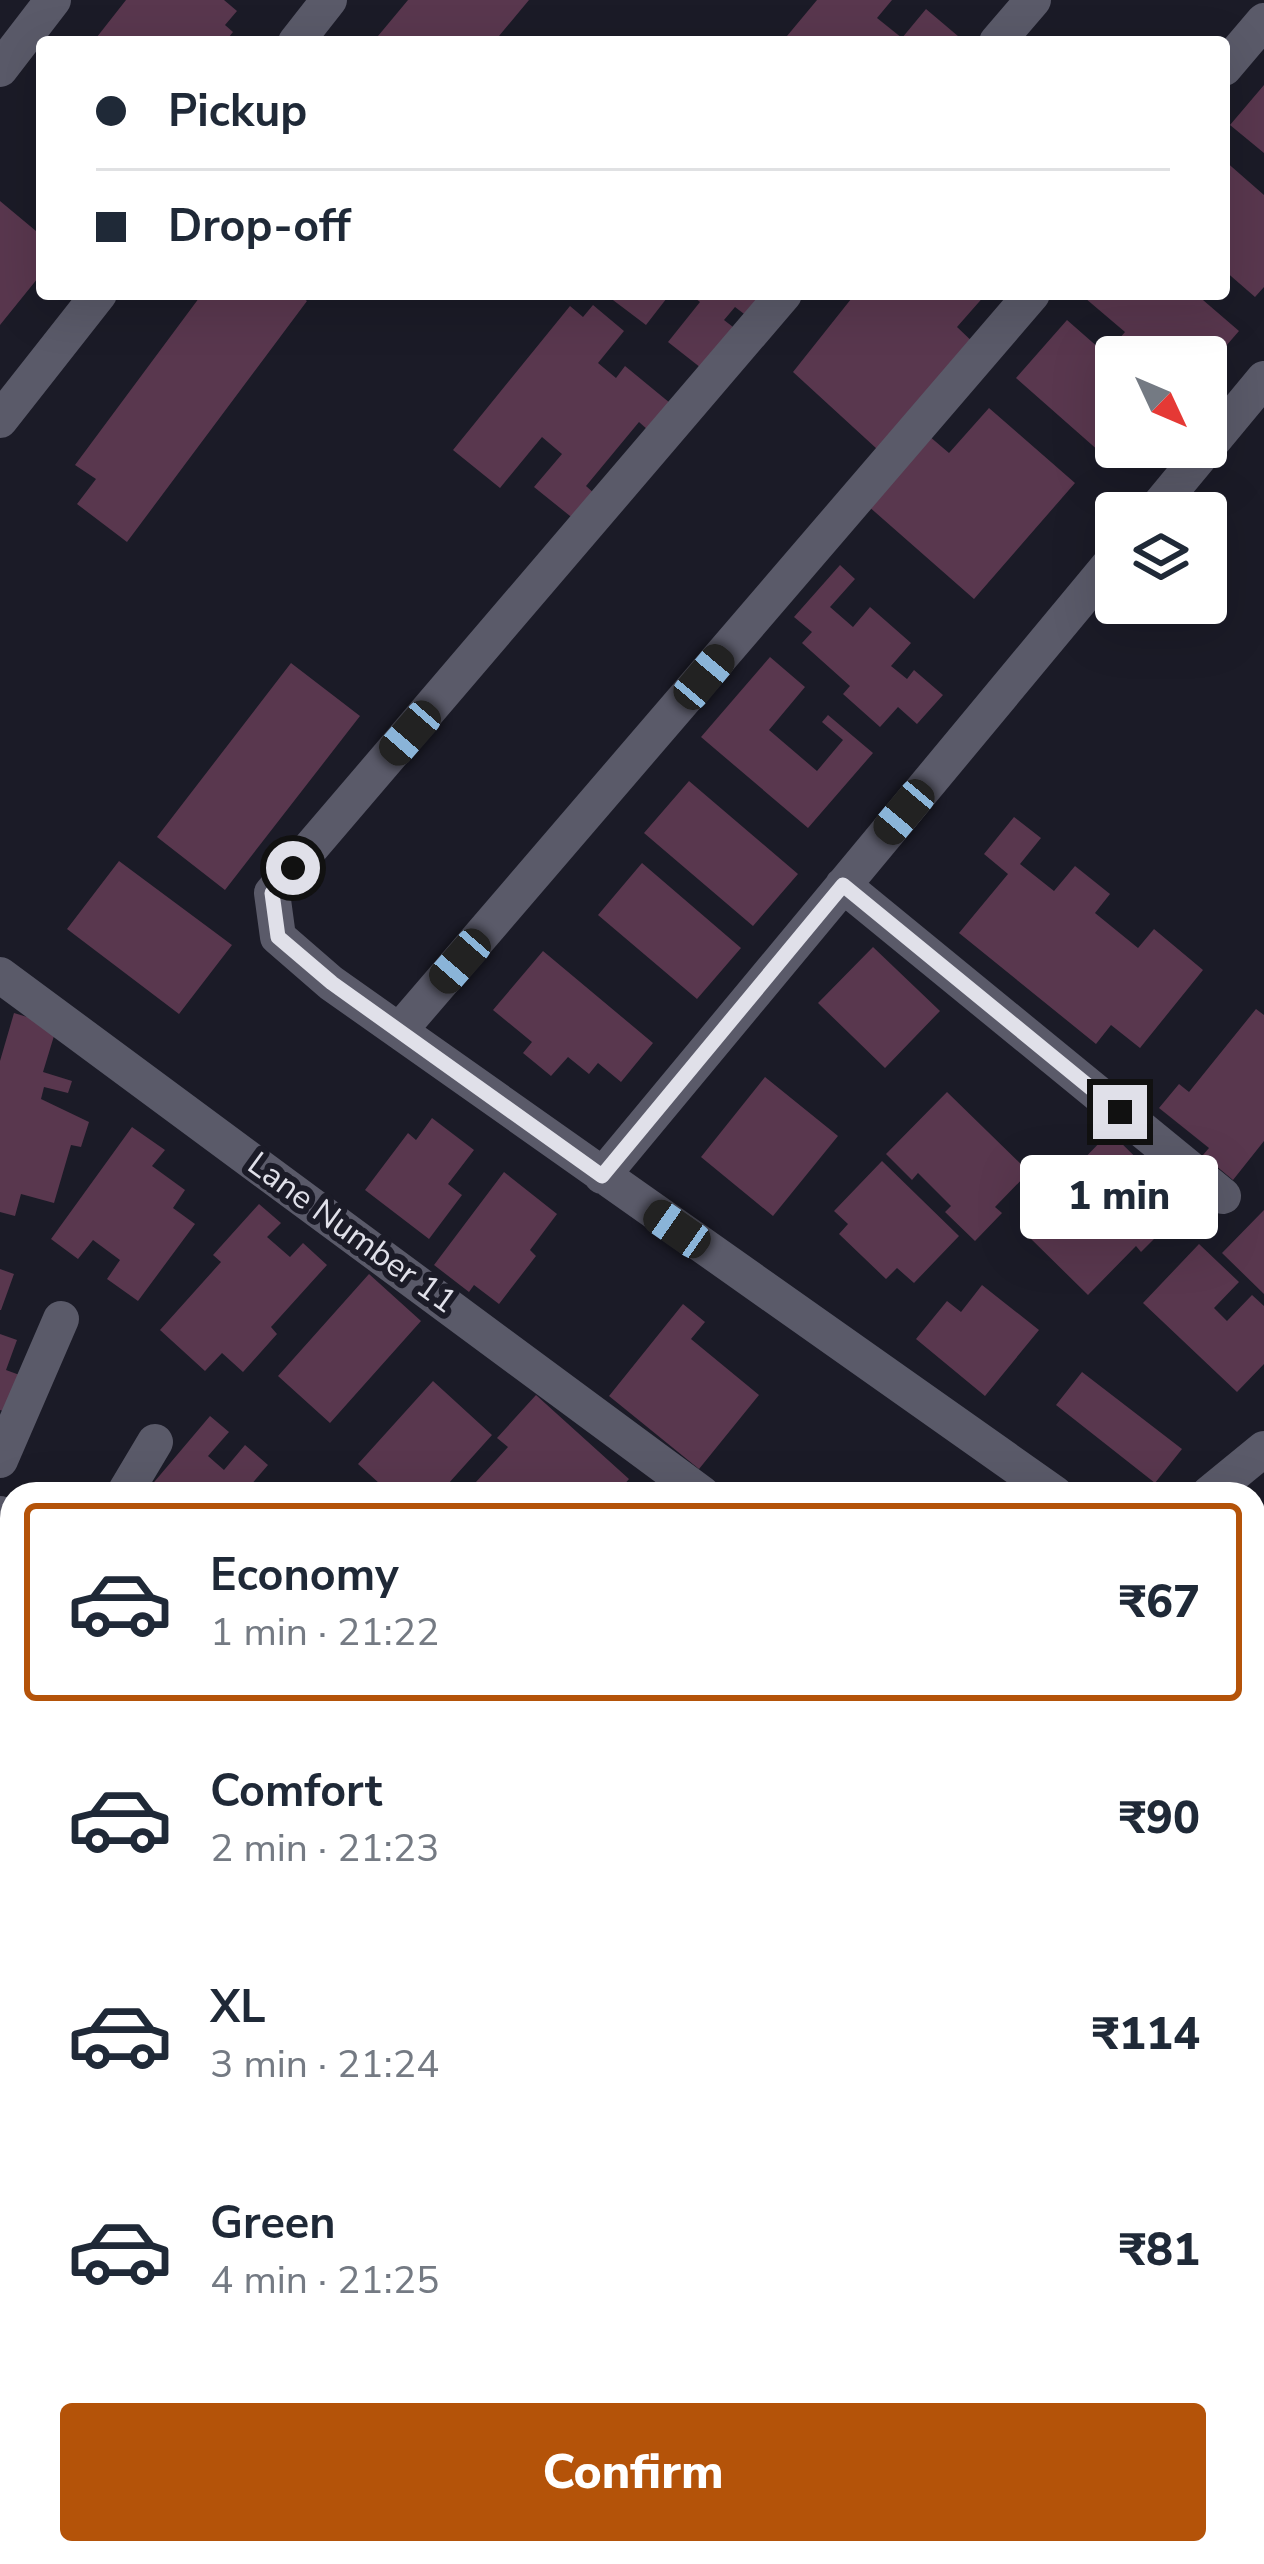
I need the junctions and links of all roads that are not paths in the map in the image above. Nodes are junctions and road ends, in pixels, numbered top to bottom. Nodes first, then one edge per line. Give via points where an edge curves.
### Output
1 (53, 0) edge
2 (329, 0) edge
3 (1033, 0) edge
4 (1264, 21) edge
5 (301, 36) edge
6 (1002, 36) edge
7 (1230, 61) edge
8 (0, 69) edge
9 (94, 300) edge
10 (779, 300) edge
11 (1027, 300) edge
12 (1264, 379) edge
13 (0, 420) edge
14 (1170, 492) edge
15 (1095, 582) edge
16 (843, 885) junction
17 (0, 975) edge
18 (399, 1031) junction
19 (602, 1176) junction
20 (1223, 1196) dead end
21 (61, 1318) dead end
22 (155, 1442) dead end
23 (1264, 1449) edge
24 (0, 1460) edge
25 (131, 1482) edge
26 (668, 1482) edge
27 (1037, 1482) edge
28 (1224, 1482) edge

1 - 8 street
2 - 5 street
3 - 6 street
4 - 7 street
9 - 13 street
10 - 18 street via 272,893 278,937
11 - 18 street
12 - 14 street
15 - 16 street
16 - 19 street
16 - 20 street
17 - 26 street, Lane Number 11
18 - 19 street
19 - 27 street
21 - 24 street
22 - 25 street
23 - 28 street

